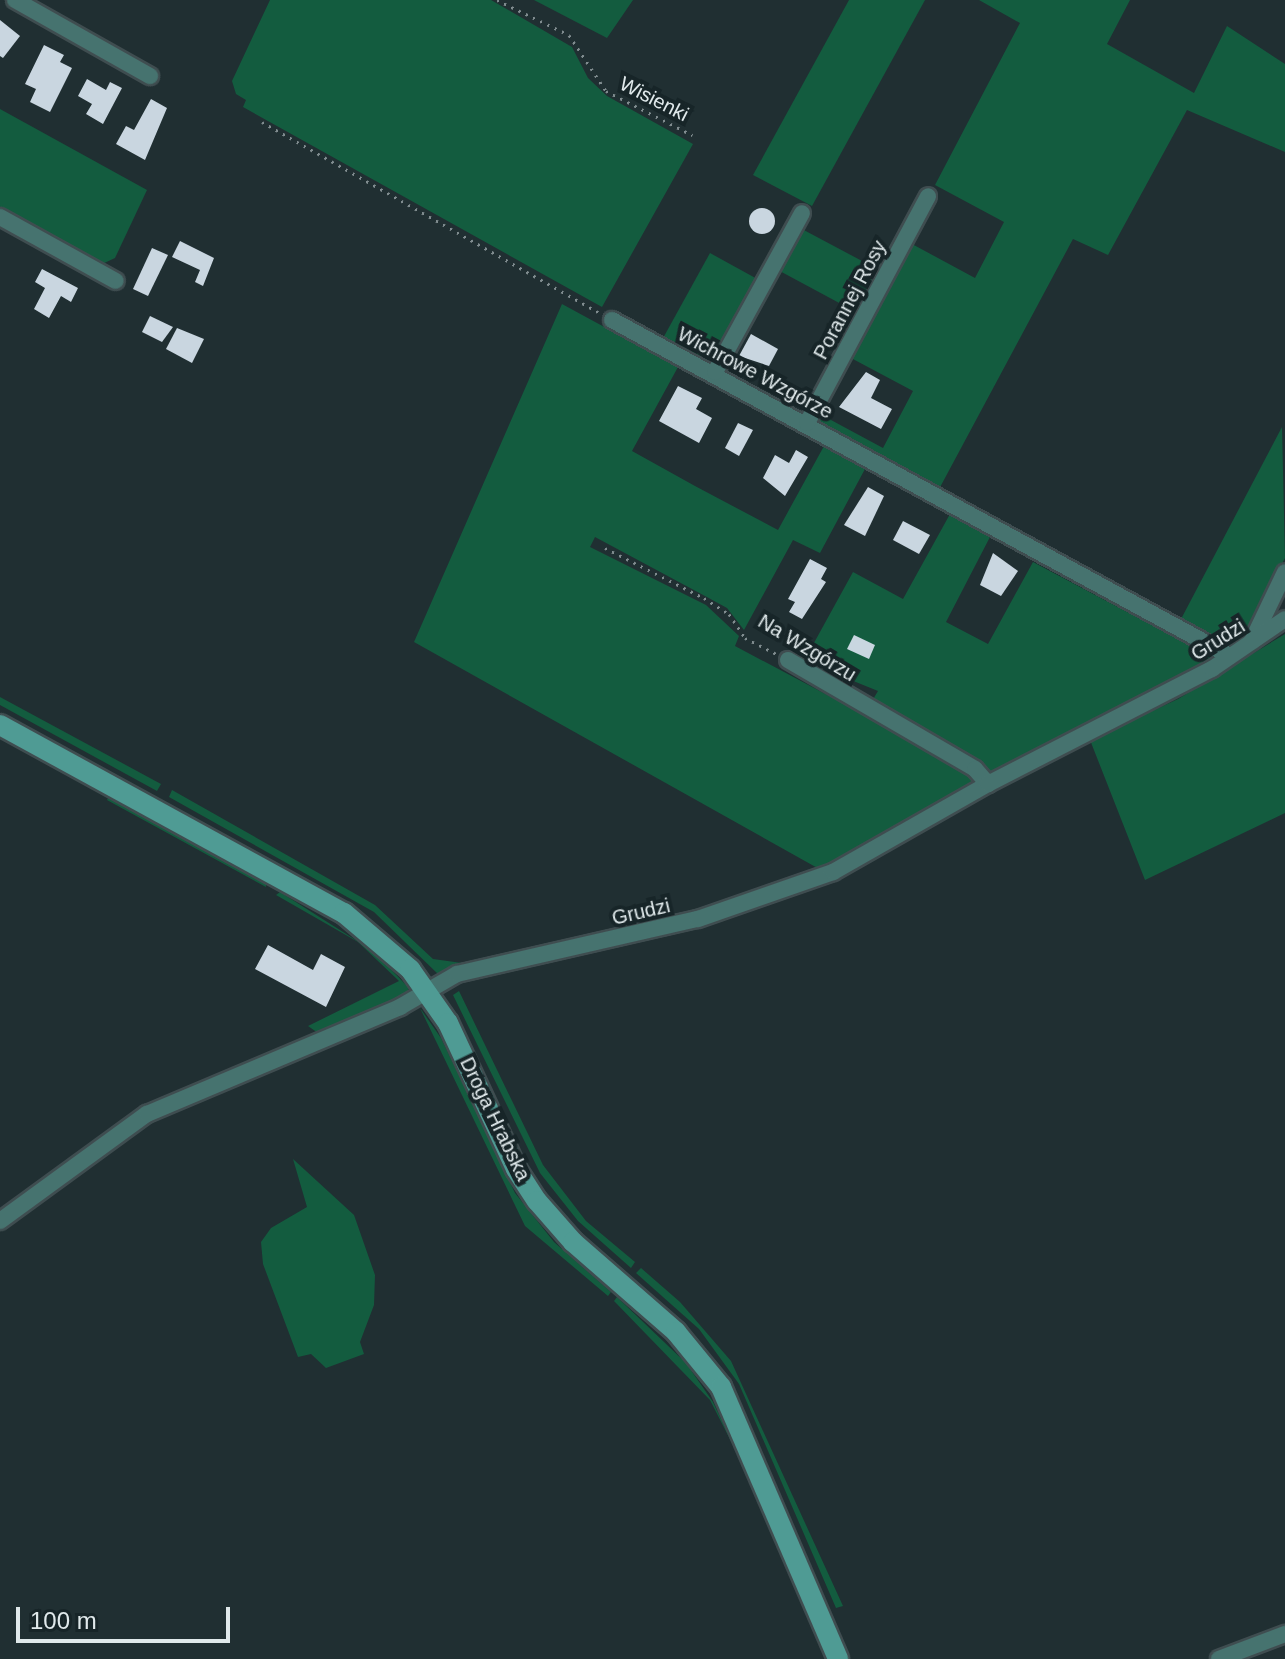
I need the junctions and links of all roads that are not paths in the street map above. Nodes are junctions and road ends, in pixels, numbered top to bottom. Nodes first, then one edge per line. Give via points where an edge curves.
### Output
1 (15, 0) edge
2 (150, 76) dead end
3 (928, 196) dead end
4 (802, 213) dead end
5 (0, 217) edge
6 (116, 281) dead end
7 (612, 320) road end
8 (715, 372) junction
9 (807, 423) junction
10 (1285, 572) edge
11 (1285, 619) edge
12 (1251, 643) junction
13 (1230, 656) junction
14 (788, 660) road end
15 (0, 725) edge
16 (988, 784) junction
17 (428, 992) junction
18 (0, 1221) edge
19 (1285, 1634) edge
20 (838, 1659) edge
21 (1219, 1659) edge

1 - 2 street
3 - 9 street, Porannej Rosy
4 - 8 street
5 - 6 street
7 - 8 street, Wichrowe Wzgórze
8 - 9 street, Wichrowe Wzgórze
9 - 13 street, Wichrowe Wzgórze
10 - 12 street
11 - 12 street, Grudzi
12 - 13 street, Grudzi
13 - 16 street, Grudzi
14 - 16 street, Na Wzgórzu via 975,769
15 - 17 street, Droga Hrabska via 344,913 391,950
16 - 17 street, Grudzi via 833,872 769,898 463,972
17 - 18 street, Grudzi via 147,1114
17 - 20 street, Droga Hrabska via 537,1201 573,1242 676,1332 721,1387
19 - 21 street

